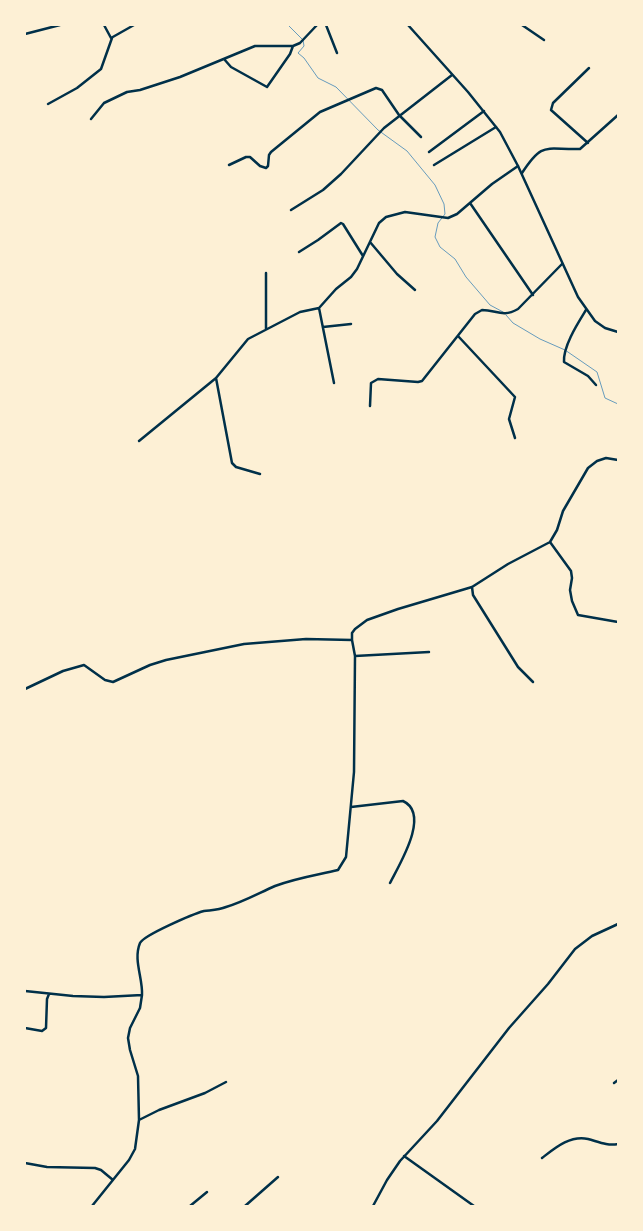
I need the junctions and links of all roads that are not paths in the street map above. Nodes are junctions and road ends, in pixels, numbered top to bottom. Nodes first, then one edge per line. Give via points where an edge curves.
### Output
1 (60, 25) edge
2 (104, 25) edge
3 (134, 25) edge
4 (317, 25) edge
5 (326, 25) edge
6 (408, 25) edge
7 (522, 25) edge
8 (25, 34) edge
9 (112, 38) junction
10 (544, 40) dead end
11 (293, 46) junction
12 (337, 52) dead end
13 (224, 59) junction
14 (589, 68) dead end
15 (452, 75) junction
16 (48, 104) dead end
17 (484, 111) junction
18 (399, 115) junction
19 (618, 115) edge
20 (91, 119) dead end
21 (496, 127) junction
22 (421, 138) dead end
23 (588, 143) junction
24 (429, 152) dead end
25 (229, 165) dead end
26 (434, 165) dead end
27 (518, 166) junction
28 (522, 173) junction
29 (470, 203) junction
30 (291, 210) dead end
31 (370, 242) junction
32 (299, 252) dead end
33 (363, 256) junction
34 (563, 263) junction
35 (266, 273) dead end
36 (415, 290) dead end
37 (533, 295) junction
38 (319, 308) junction
39 (586, 310) junction
40 (351, 324) dead end
41 (323, 327) junction
42 (266, 329) junction
43 (618, 332) edge
44 (458, 336) junction
45 (216, 378) junction
46 (334, 383) dead end
47 (596, 385) dead end
48 (370, 406) dead end
49 (515, 438) dead end
50 (139, 441) dead end
51 (618, 460) edge
52 (260, 474) dead end
53 (550, 542) junction
54 (472, 587) junction
55 (618, 622) edge
56 (352, 640) junction
57 (430, 652) dead end
58 (354, 656) junction
59 (533, 682) dead end
60 (25, 690) edge
61 (351, 806) junction
62 (390, 883) dead end
63 (618, 924) edge
64 (25, 991) edge
65 (49, 994) junction
66 (142, 995) junction
67 (25, 1028) edge
68 (618, 1080) edge
69 (226, 1082) dead end
70 (614, 1083) dead end
71 (138, 1120) junction
72 (618, 1144) edge
73 (404, 1156) junction
74 (542, 1158) dead end
75 (25, 1163) edge
76 (278, 1177) dead end
77 (113, 1180) junction
78 (207, 1192) dead end
79 (92, 1206) edge
80 (190, 1206) edge
81 (245, 1206) edge
82 (373, 1206) edge
83 (474, 1206) edge

1 - 8 street
2 - 9 street
3 - 9 street
4 - 11 street
5 - 12 street
6 - 15 street
7 - 10 street
9 - 16 street via 101,69 77,88
11 - 13 street via 258,45
11 - 13 street via 267,87
13 - 20 street via 127,92 104,104
14 - 23 street via 553,103 551,110
15 - 17 street
15 - 18 street
17 - 21 street
17 - 24 street
18 - 22 street
18 - 25 street via 380,89 373,89 314,116 269,155 266,168 250,157
18 - 30 street via 323,190
19 - 23 street
21 - 26 street
21 - 27 street
23 - 28 street via 580,149 541,150
27 - 28 street
27 - 29 street
28 - 34 street
29 - 31 street via 448,218 415,212 393,214 380,223
29 - 37 street
31 - 33 street
31 - 36 street
32 - 33 street via 340,223
33 - 38 street via 351,277
34 - 37 street
34 - 39 street
35 - 42 street
37 - 44 street via 510,313 482,310
38 - 41 street
38 - 42 street via 300,312
39 - 43 street via 604,328
39 - 47 street via 566,348 564,362 588,376
40 - 41 street
41 - 46 street
42 - 45 street via 248,339
44 - 48 street via 422,381 374,380 371,383
44 - 49 street via 515,397 509,419
45 - 50 street
45 - 52 street via 232,463
51 - 53 street via 606,458 588,468
53 - 54 street
53 - 55 street via 571,571 570,590 578,615
54 - 56 street via 367,620 355,629
54 - 59 street via 518,667
56 - 58 street
56 - 60 street via 306,639 244,644 166,660 114,682 105,680 84,665 63,671
57 - 58 street
58 - 61 street
61 - 62 street via 403,801 409,804 413,812 413,834
61 - 66 street via 346,857 338,870 275,886 221,909 203,911 141,941 138,967
63 - 73 street via 592,936 575,949 437,1121
64 - 65 street
65 - 66 street
65 - 67 street via 46,1028 42,1032
66 - 71 street via 128,1038 138,1076
68 - 70 street
69 - 71 street via 205,1094
71 - 77 street via 135,1150
72 - 74 street via 610,1146 577,1139 559,1145
73 - 82 street
73 - 83 street
75 - 77 street via 95,1168
76 - 81 street
77 - 79 street
78 - 80 street

